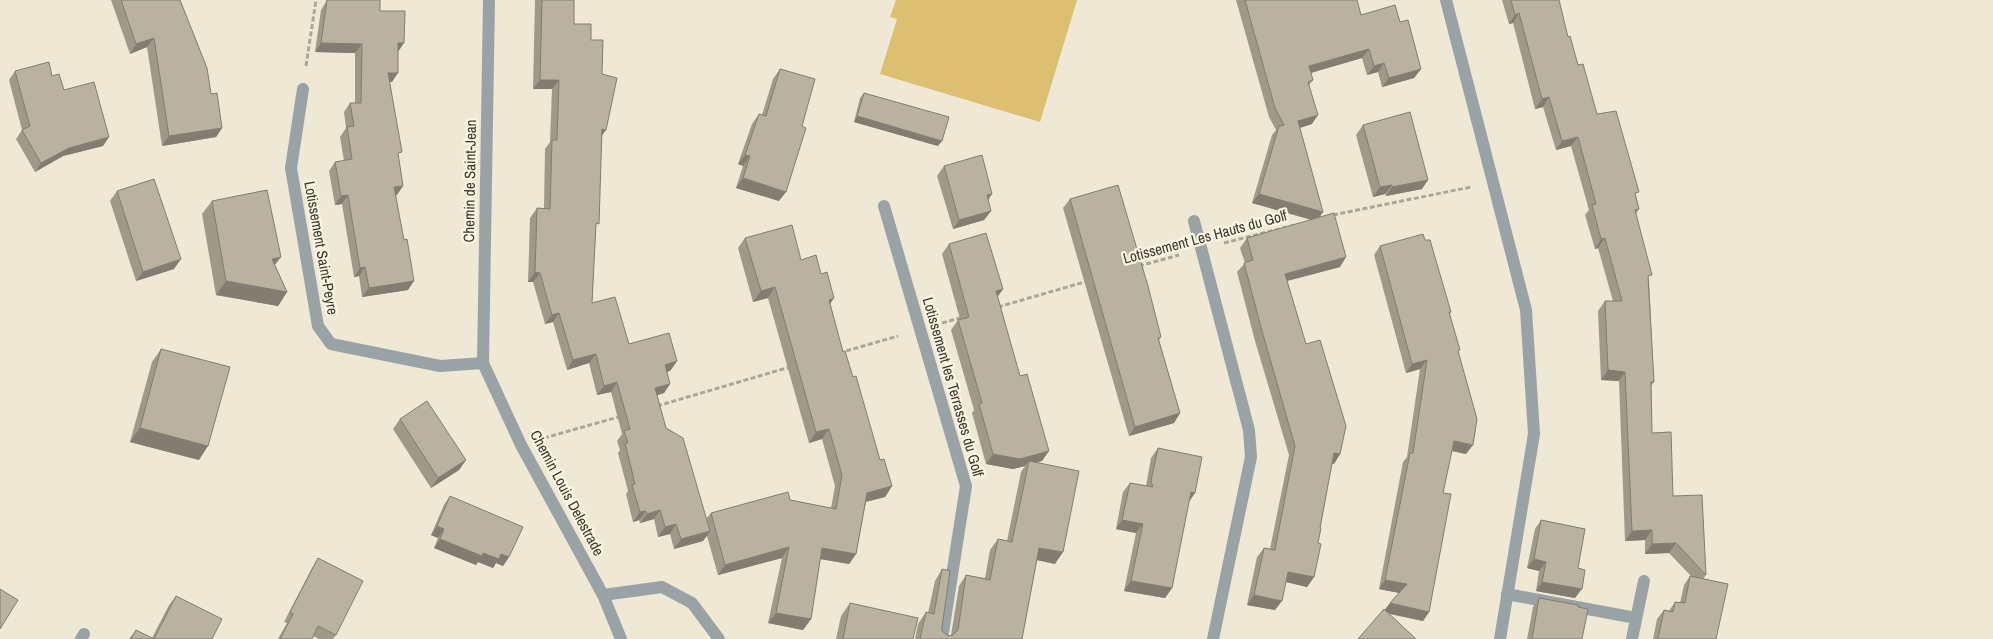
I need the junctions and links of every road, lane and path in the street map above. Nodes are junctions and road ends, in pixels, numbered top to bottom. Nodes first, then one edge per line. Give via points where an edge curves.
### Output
1 (316, 0) edge
2 (489, 0) edge
3 (1446, 0) edge
4 (303, 89) joint
5 (1494, 183) junction
6 (884, 206) dead end
7 (1324, 217) edge
8 (1194, 221) dead end
9 (1296, 224) edge
10 (1201, 249) junction
11 (1136, 267) edge
12 (1089, 281) edge
13 (995, 308) edge
14 (967, 316) edge
15 (920, 329) junction
16 (834, 354) edge
17 (483, 362) junction
18 (796, 365) edge
19 (654, 406) edge
20 (626, 414) edge
21 (522, 445) junction
22 (1644, 582) dead end
23 (1507, 594) junction
24 (603, 595) junction
25 (1636, 618) junction
26 (621, 639) edge
27 (720, 639) edge
28 (942, 639) edge
29 (1214, 639) edge
30 (1500, 639) edge
31 (1632, 639) edge

1 - 4 path
2 - 17 street, Chemin de Saint-Jean
3 - 5 street
4 - 17 street, Lotissement Saint-Peyre via 291,168 318,326 331,344 440,366
5 - 7 path
5 - 23 street via 1526,310 1534,434
6 - 15 street, Lotissement les Terrasses du Golf
8 - 10 street
9 - 10 path, Lotissement Les Hauts du Golf
10 - 11 path, Lotissement Les Hauts du Golf
10 - 29 street via 1249,430 1251,457
12 - 13 path
14 - 15 path
15 - 16 path
15 - 28 street, Lotissement les Terrasses du Golf via 966,486
17 - 21 street, Chemin Louis Delestrade
18 - 19 path
20 - 21 path
21 - 24 street, Chemin Louis Delestrade
22 - 25 street
23 - 25 street
23 - 30 street
24 - 26 street, Chemin Louis Delestrade
24 - 27 street via 662,587 692,603
25 - 31 street

